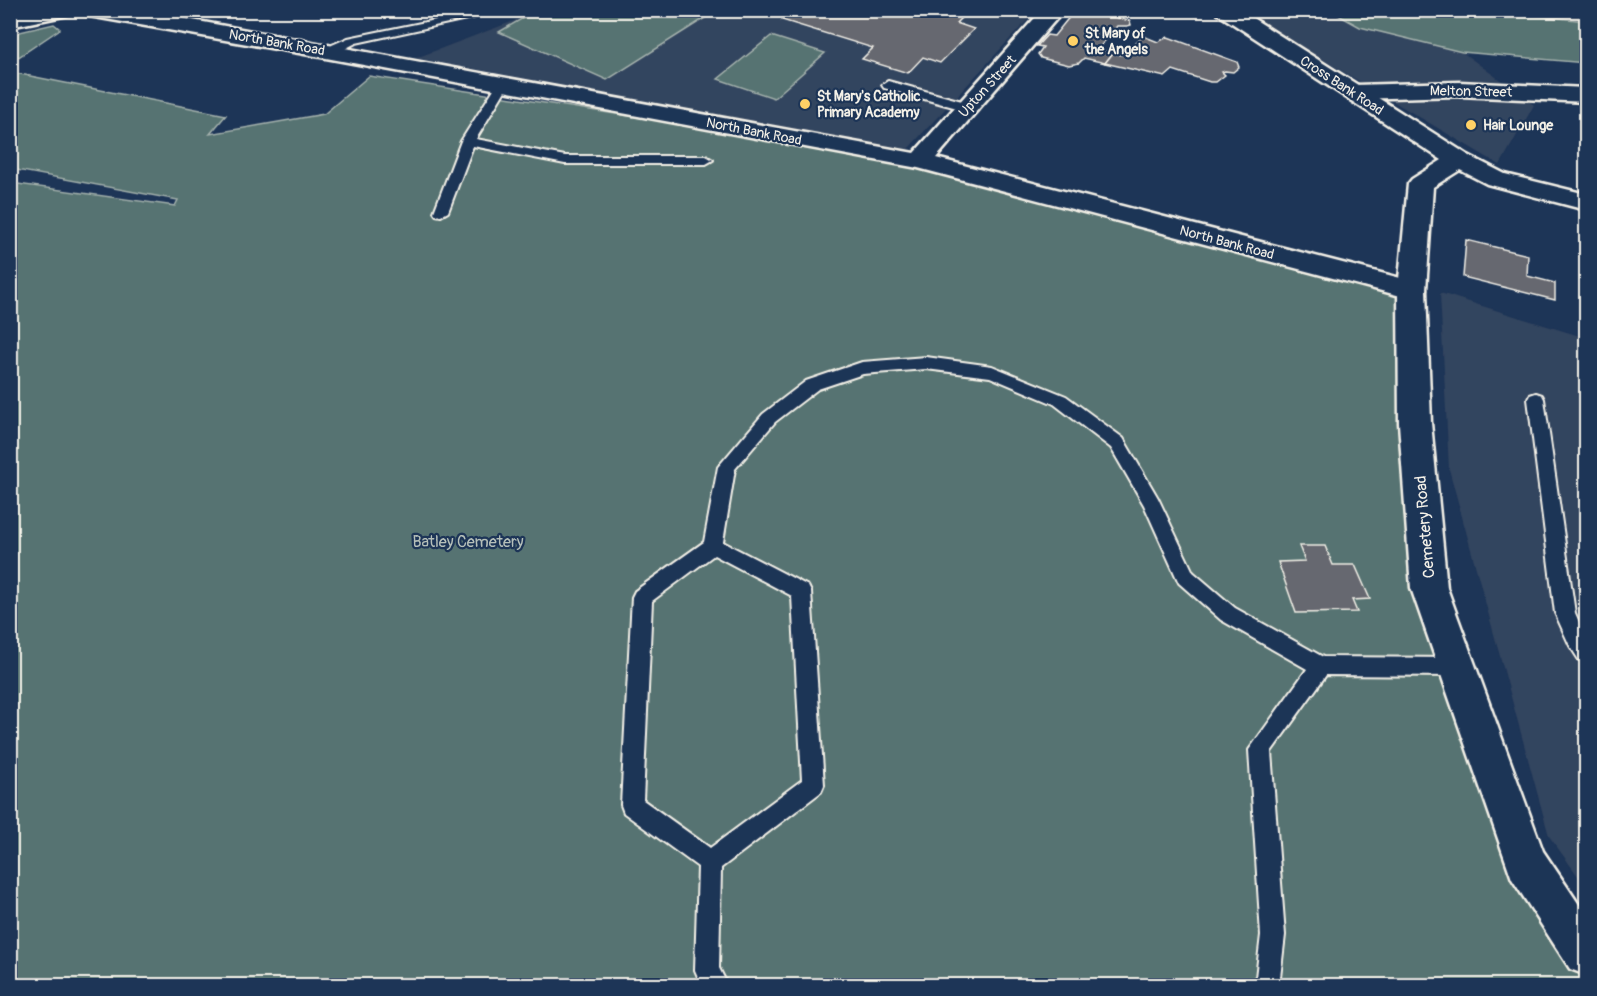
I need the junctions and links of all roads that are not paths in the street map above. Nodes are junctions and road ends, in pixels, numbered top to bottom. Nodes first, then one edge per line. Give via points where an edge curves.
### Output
1 (66, 10) edge
2 (88, 10) edge
3 (503, 10) edge
4 (1054, 10) edge
5 (1225, 10) edge
6 (10, 21) edge
7 (331, 52) junction
8 (503, 84) junction
9 (888, 85) dead end
10 (1355, 92) junction
11 (1587, 95) edge
12 (968, 107) junction
13 (468, 141) junction
14 (706, 160) dead end
15 (1459, 160) junction
16 (920, 161) junction
17 (1586, 205) edge
18 (441, 212) dead end
19 (1412, 290) junction
20 (1536, 399) dead end
21 (714, 546) junction
22 (1587, 654) edge
23 (1321, 666) junction
24 (1457, 667) junction
25 (710, 862) junction
26 (1587, 953) edge
27 (716, 986) edge
28 (1267, 986) edge

1 - 6 street
2 - 7 street, North Bank Road
3 - 7 lane via 354,40
4 - 12 street, Upton Street
5 - 10 street, Cross Bank Road
7 - 8 street, North Bank Road
8 - 13 lane
8 - 16 street, North Bank Road
9 - 12 lane
10 - 11 street, Melton Street via 1459,89
10 - 15 street, Cross Bank Road
12 - 16 street, Upton Street
13 - 14 lane via 565,160
13 - 18 lane
15 - 17 street, Cross Bank Road via 1496,179
15 - 19 street, Cemetery Road via 1421,184
16 - 19 street, North Bank Road
19 - 24 street, Cemetery Road via 1415,423 1429,588
20 - 22 lane via 1565,613
21 - 23 lane via 727,467 769,418 812,385 862,368 926,363 992,372 1060,400 1117,443 1152,503 1186,577 1228,614
21 - 25 lane via 642,597 632,805
21 - 25 lane via 801,592 813,785
23 - 24 lane
23 - 28 lane via 1260,750 1273,935
24 - 26 street, Cemetery Road via 1527,864
25 - 27 lane via 707,970

